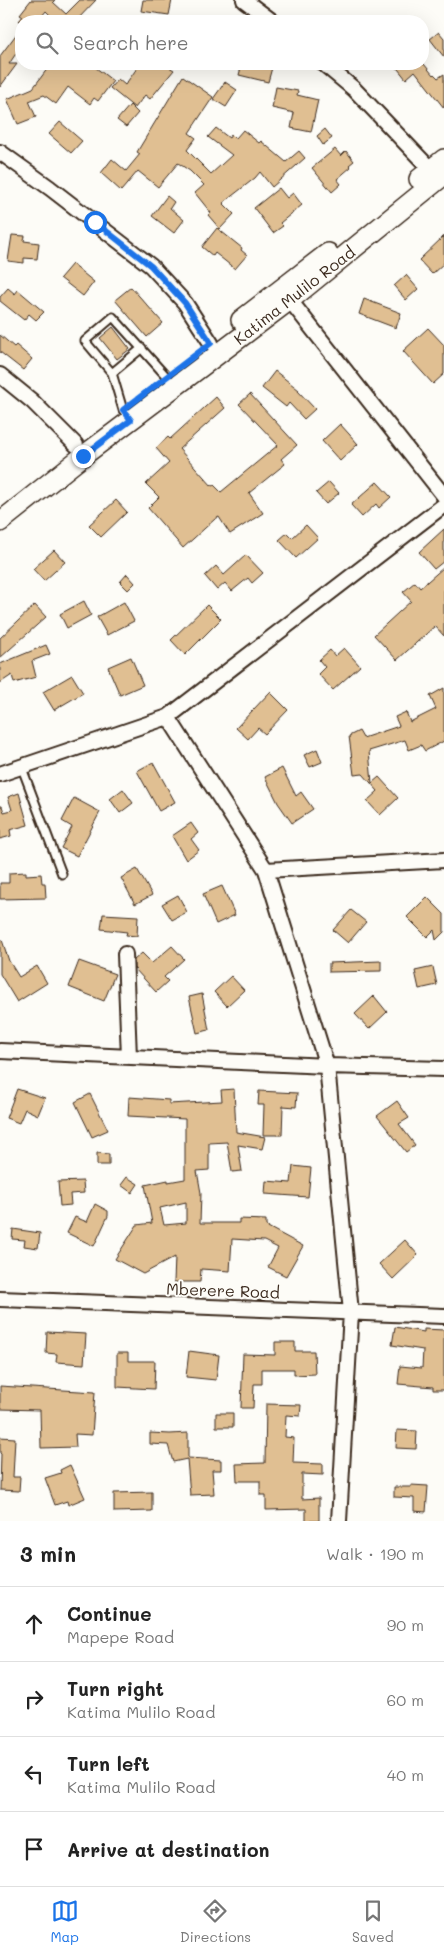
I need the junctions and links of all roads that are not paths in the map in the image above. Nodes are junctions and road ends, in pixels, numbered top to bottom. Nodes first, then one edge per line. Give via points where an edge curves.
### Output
1 (244, 0) edge
2 (264, 15) edge
3 (331, 70) edge
4 (0, 152) edge
5 (440, 170) edge
6 (286, 295) junction
7 (211, 343) junction
8 (142, 348) junction
9 (112, 373) junction
10 (0, 375) edge
11 (171, 381) junction
12 (127, 415) junction
13 (76, 445) junction
14 (444, 496) edge
15 (444, 505) edge
16 (0, 506) edge
17 (0, 522) edge
18 (168, 717) junction
19 (22, 768) junction
20 (0, 774) edge
21 (444, 860) edge
22 (266, 870) junction
23 (62, 874) dead end
24 (124, 954) dead end
25 (0, 1050) edge
26 (130, 1057) junction
27 (327, 1066) junction
28 (444, 1069) edge
29 (0, 1299) edge
30 (351, 1312) junction
31 (444, 1316) edge
32 (339, 1521) edge

1 - 2 street
3 - 5 street
4 - 7 street via 151,266 185,303
5 - 6 main road, Katima Mulilo Road
6 - 7 main road, Katima Mulilo Road
6 - 11 main road, Katima Mulilo Road
6 - 14 street
7 - 11 main road, Katima Mulilo Road
8 - 9 lane
8 - 9 lane via 113,317 85,341
8 - 11 lane
9 - 12 lane
10 - 13 street via 32,401
11 - 12 main road, Katima Mulilo Road
12 - 13 main road, Katima Mulilo Road
12 - 17 main road, Katima Mulilo Road
13 - 16 main road, Katima Mulilo Road
15 - 18 street
18 - 19 street
18 - 22 street
19 - 20 street
19 - 23 lane
21 - 22 street
22 - 27 street
24 - 26 street
25 - 26 street
26 - 27 street
27 - 28 street
27 - 30 street
29 - 30 street, Mberere Road
30 - 31 street, Mberere Road
30 - 32 street

